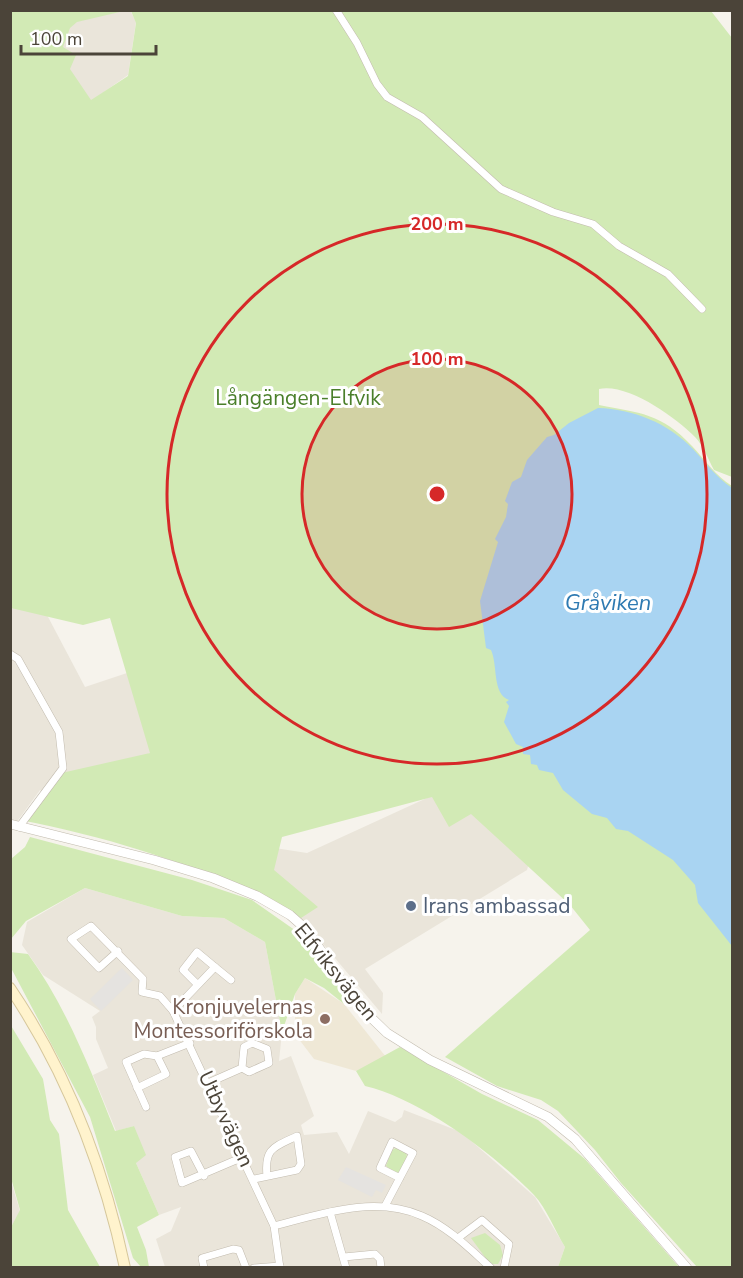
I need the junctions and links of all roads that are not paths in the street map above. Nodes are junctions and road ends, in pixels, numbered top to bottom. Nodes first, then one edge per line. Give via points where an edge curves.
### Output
1 (336, 10) edge
2 (702, 309) dead end
3 (10, 654) edge
4 (15, 825) edge
5 (118, 951) junction
6 (215, 967) junction
7 (231, 980) dead end
8 (197, 984) junction
9 (10, 988) edge
10 (173, 1011) junction
11 (190, 1043) junction
12 (157, 1056) junction
13 (242, 1068) junction
14 (208, 1083) junction
15 (137, 1088) junction
16 (146, 1107) dead end
17 (243, 1157) junction
18 (204, 1176) junction
19 (267, 1176) junction
20 (400, 1178) junction
21 (254, 1179) junction
22 (384, 1206) junction
23 (330, 1212) junction
24 (274, 1226) junction
25 (458, 1238) junction
26 (344, 1257) junction
27 (280, 1267) edge
28 (125, 1268) edge
29 (204, 1268) edge
30 (246, 1268) edge
31 (254, 1268) edge
32 (346, 1268) edge
33 (381, 1268) edge
34 (492, 1268) edge
35 (504, 1268) edge
36 (687, 1268) edge

1 - 2 street via 387,97 422,117 501,189 553,212 594,224 619,246 668,274
3 - 4 street, Elfviksvägen via 18,659 59,732 63,768
4 - 36 street, Elfviksvägen via 213,878 290,915 307,930 358,1005 379,1026 430,1060 548,1117 575,1139
5 - 5 street via 92,926 71,939 99,968
5 - 10 street, Utbyvägen via 143,979 142,992 160,996
6 - 7 street
6 - 8 street
6 - 8 street via 197,952 183,970
8 - 10 street
9 - 28 main road via 51,1057 81,1121 111,1210
10 - 11 street, Utbyvägen
11 - 12 street
11 - 14 street, Utbyvägen
12 - 15 street via 166,1074
12 - 15 street via 144,1054 126,1062
13 - 13 street via 249,1072 269,1063 267,1049 252,1043 244,1047
13 - 14 street
14 - 17 street, Utbyvägen
15 - 16 street
17 - 18 street
17 - 21 street, Utbyvägen
18 - 18 street via 182,1183 175,1157 186,1151 192,1153
19 - 19 street via 299,1168 297,1136 269,1152 265,1160
19 - 21 street
20 - 20 street via 413,1153 392,1142 380,1168
20 - 22 street
21 - 24 street, Utbyvägen
22 - 23 street
22 - 25 street via 423,1216
23 - 24 street
23 - 26 street
24 - 27 street, Utbyvägen
25 - 34 street
25 - 35 street via 482,1220 509,1244
26 - 32 street
26 - 33 street via 375,1254
27 - 31 street
29 - 30 street via 202,1258 233,1249 239,1250

